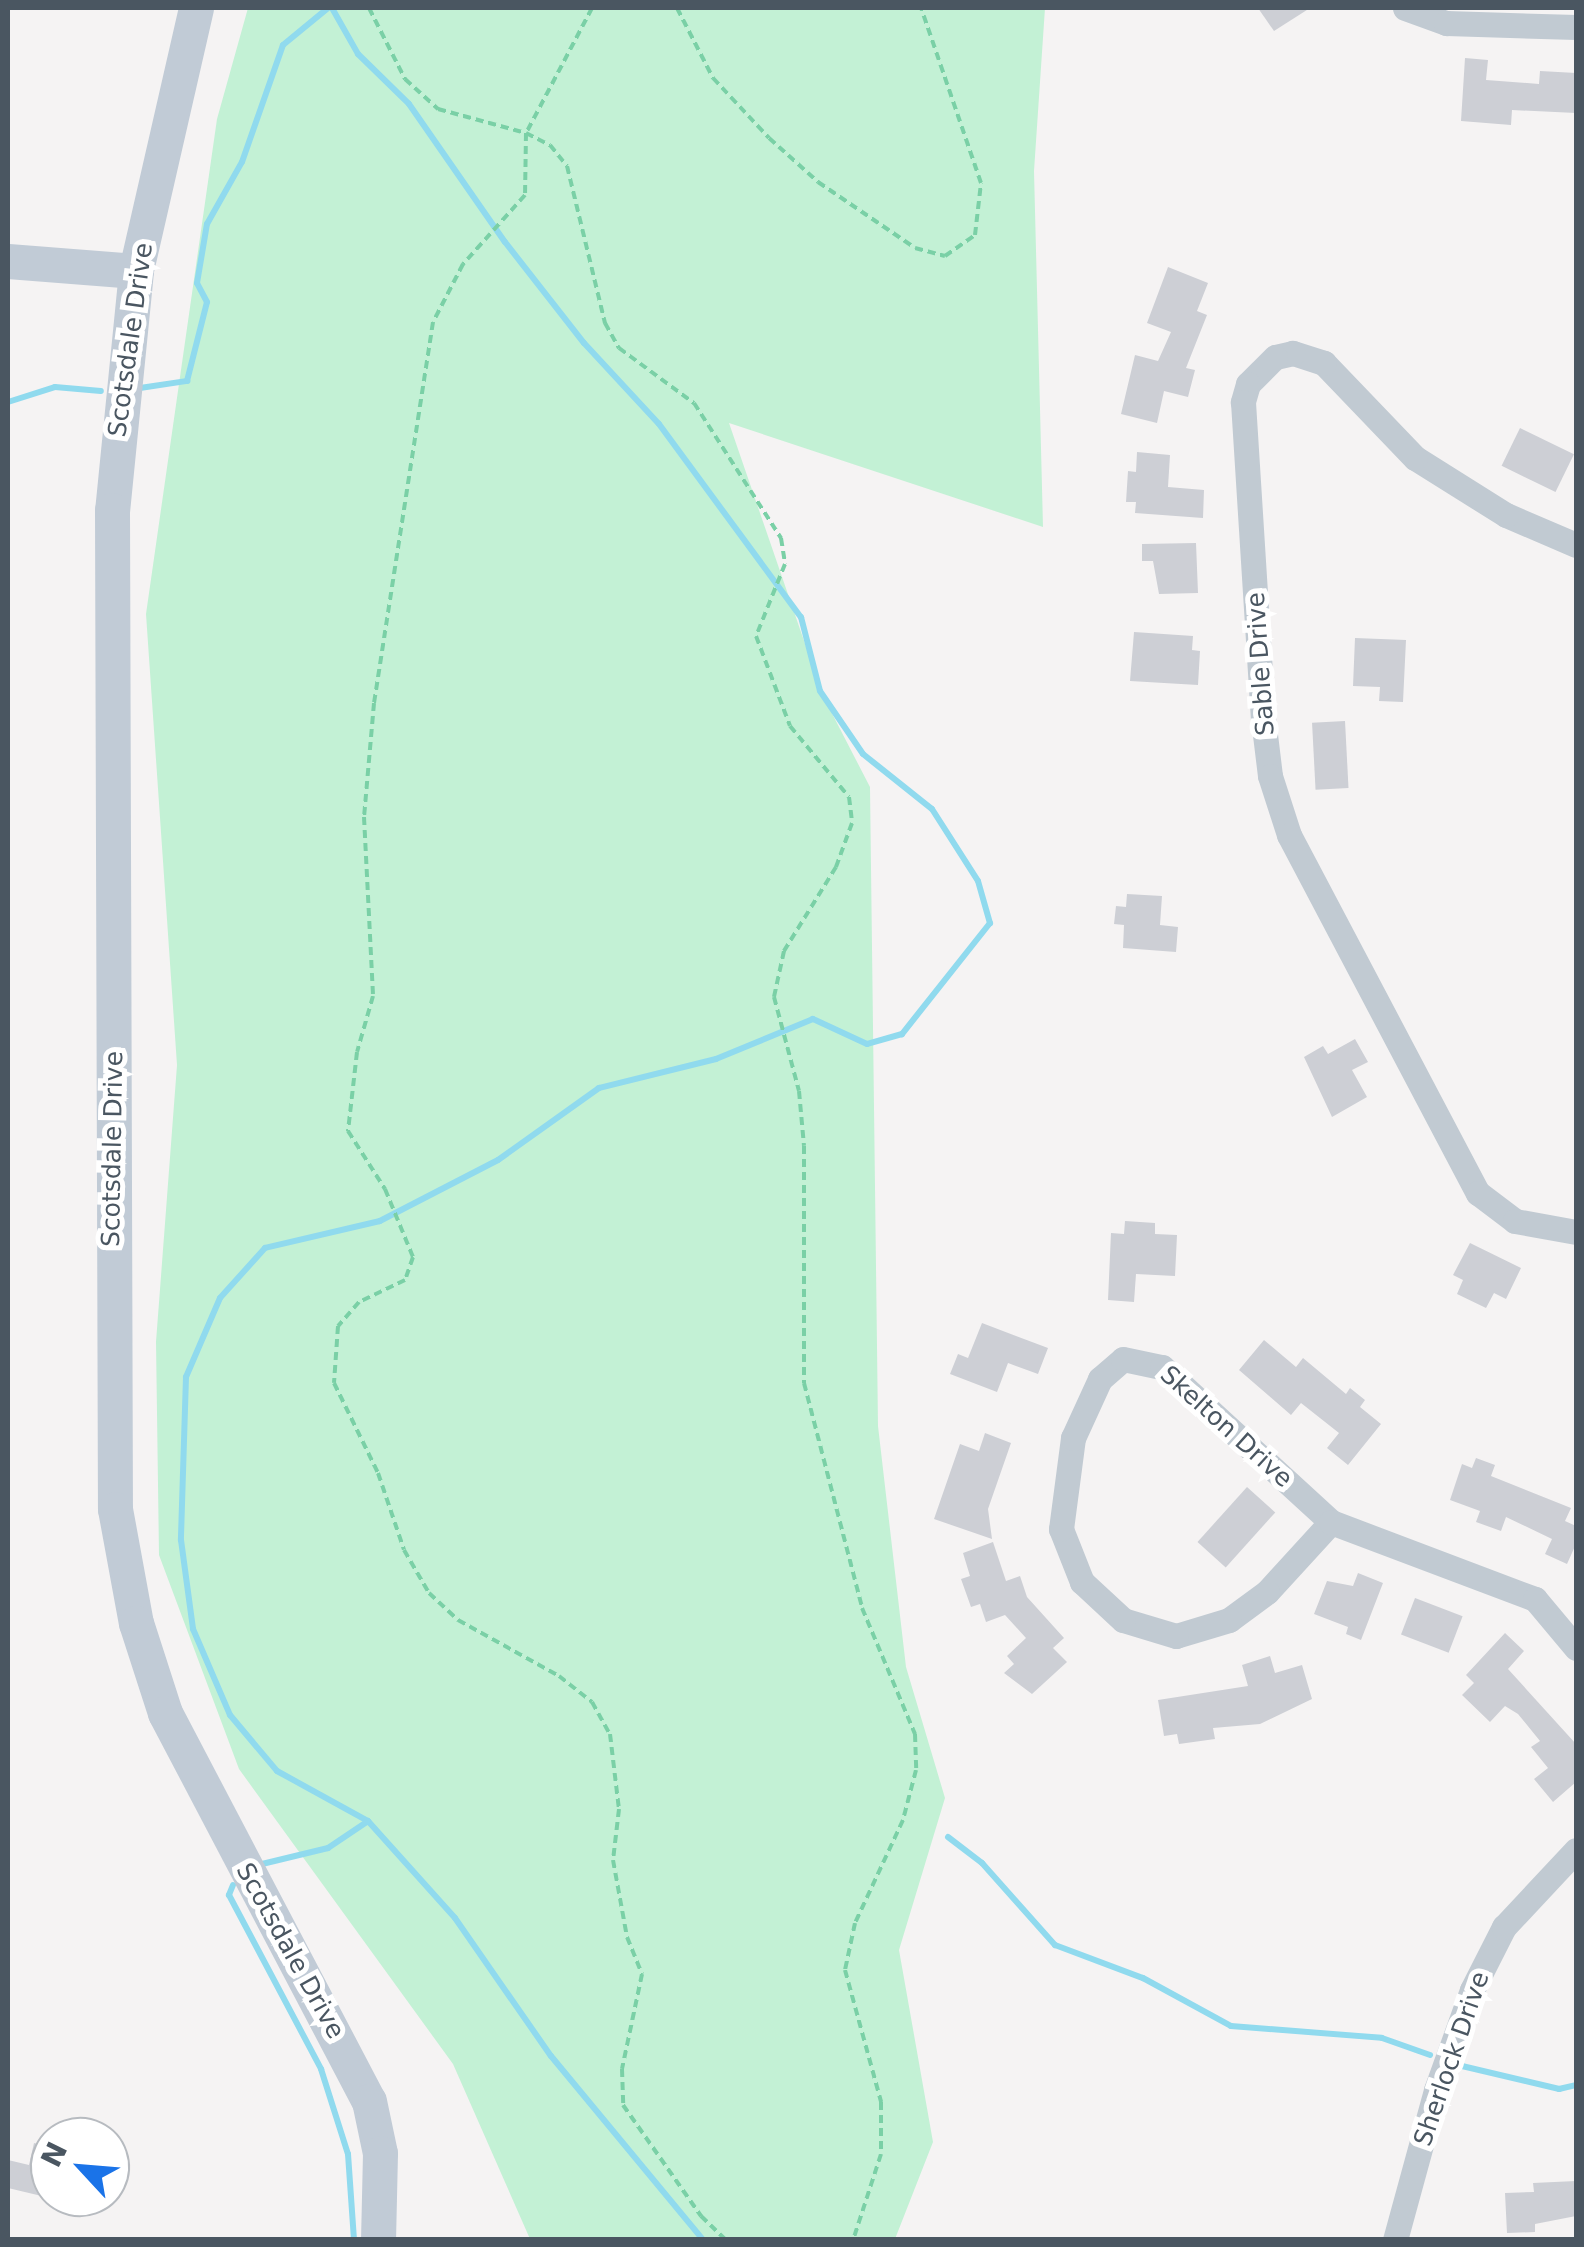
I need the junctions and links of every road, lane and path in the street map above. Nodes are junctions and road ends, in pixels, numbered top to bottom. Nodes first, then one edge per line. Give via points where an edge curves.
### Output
1 (196, 8) edge
2 (368, 8) edge
3 (592, 8) edge
4 (677, 8) edge
5 (921, 8) edge
6 (1405, 8) edge
7 (1576, 27) edge
8 (526, 133) junction
9 (8, 262) edge
10 (136, 271) junction
11 (1576, 545) edge
12 (1576, 1232) edge
13 (1331, 1522) junction
14 (1576, 1648) edge
15 (1576, 1850) edge
16 (378, 2240) edge
17 (726, 2240) edge
18 (852, 2240) edge
19 (1395, 2240) edge

1 - 10 street, Scotsdale Drive
2 - 8 path via 405,79 438,109
3 - 8 path
4 - 5 path via 713,78 768,138 818,182 915,248 944,256 975,235 981,183
6 - 7 street via 1446,24
8 - 17 path via 526,195 479,244 442,295 433,322 374,703 364,817 373,996 357,1052 348,1131 385,1189 413,1257 405,1280 359,1302 338,1326 334,1384 378,1473 404,1550 429,1592 458,1620 559,1676 592,1702 610,1734 619,1809 614,1860 627,1937 642,1974 622,2069 623,2105
8 - 18 path via 550,145 568,166 605,322 619,348 694,403 781,538 785,564 756,636 790,726 850,796 852,823 836,867 784,951 776,1013 804,1146 804,1383 862,1608 915,1734 916,1770 904,1820 854,1923 845,1970 881,2102 881,2154
9 - 10 street
10 - 16 street, Scotsdale Drive via 118,433 109,645 114,1509 136,1623 165,1713 369,2102 380,2152
11 - 12 street, Sable Drive via 1506,515 1415,458 1324,362 1293,353 1274,358 1248,384 1244,432 1263,718 1270,776 1290,834 1478,1193 1515,1222
13 - 13 street, Skelton Drive via 1267,1592 1229,1620 1176,1636 1123,1620 1082,1582 1061,1529 1072,1438 1100,1379 1123,1359 1162,1367
13 - 14 street, Skelton Drive via 1534,1599
15 - 19 street, Sherlock Drive via 1504,1927 1472,1990

